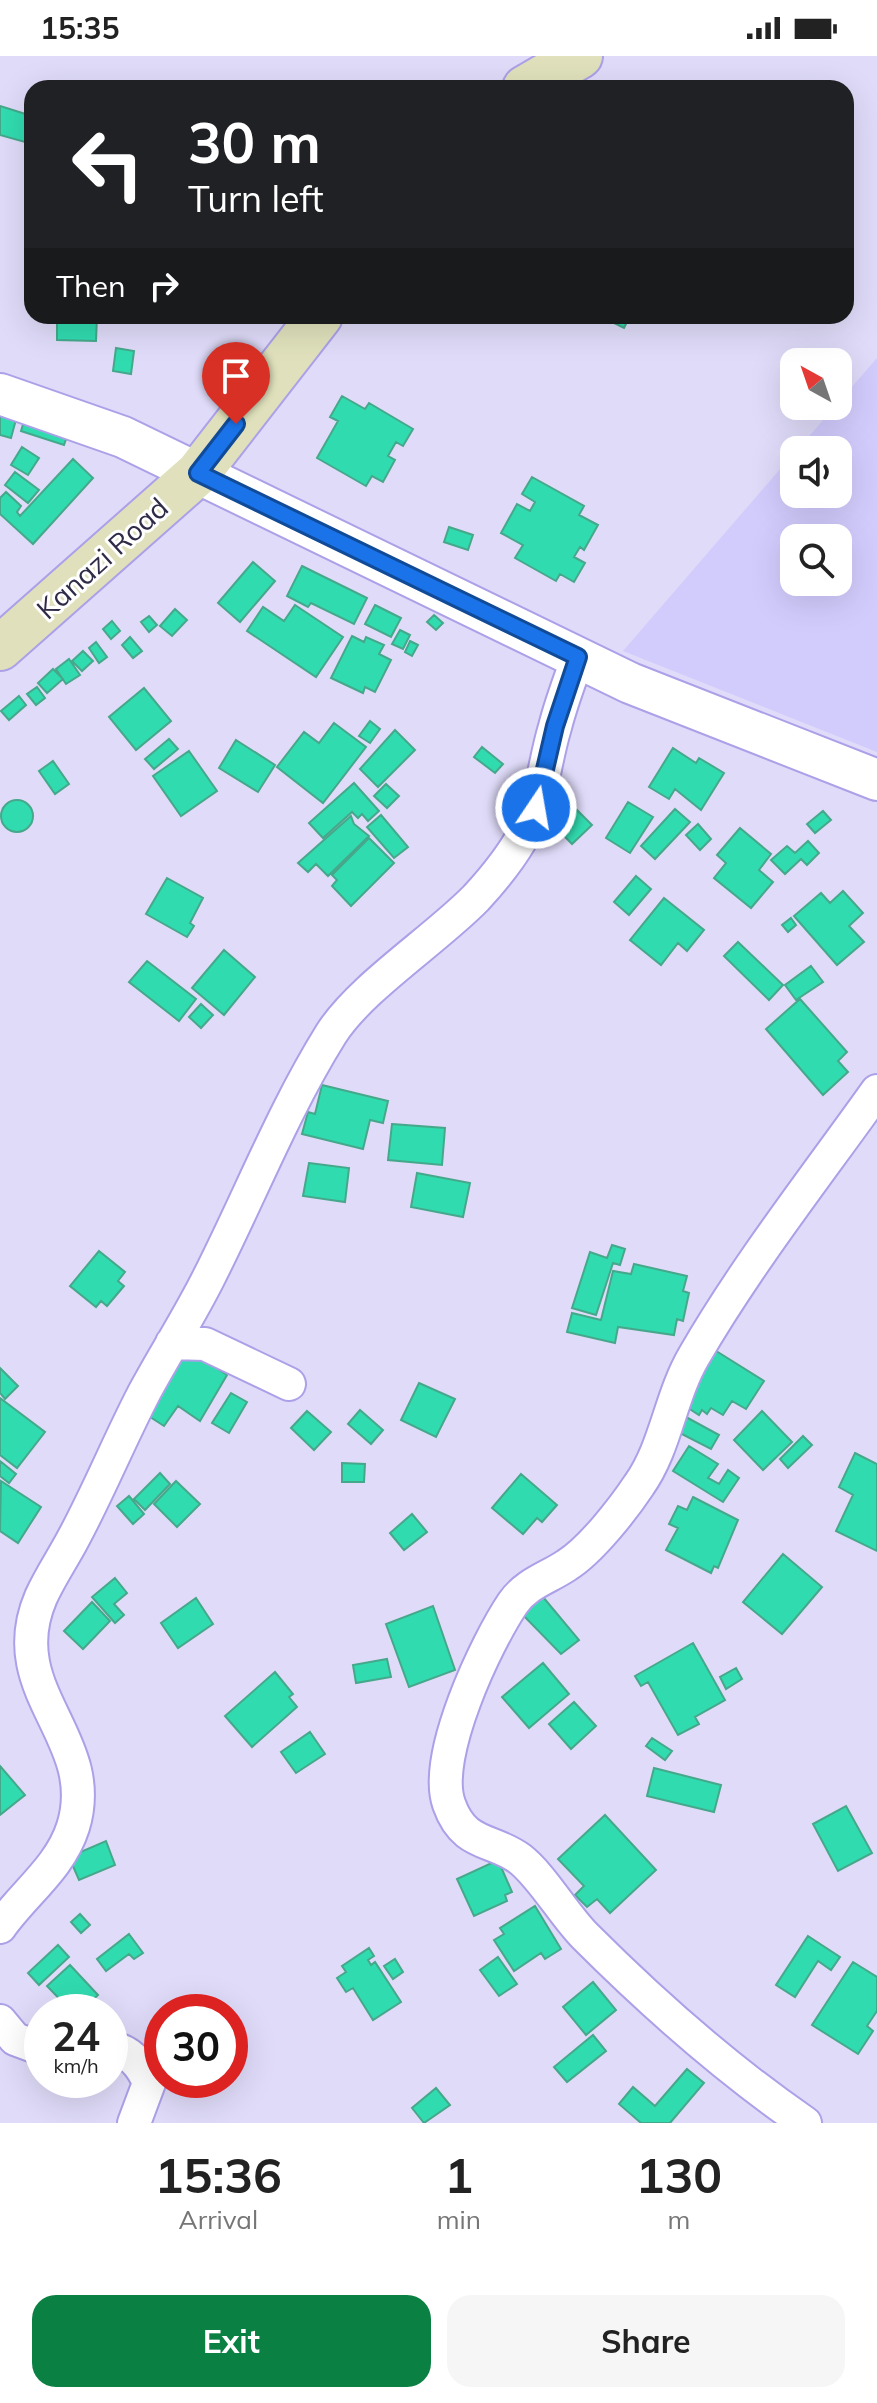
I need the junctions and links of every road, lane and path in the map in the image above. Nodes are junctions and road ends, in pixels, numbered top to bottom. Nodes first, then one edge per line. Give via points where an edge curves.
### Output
1 (580, 56) edge
2 (539, 80) edge
3 (314, 324) edge
4 (0, 394) edge
5 (198, 473) junction
6 (0, 648) edge
7 (578, 657) junction
8 (877, 780) edge
9 (877, 1091) edge
10 (172, 1343) junction
11 (289, 1384) dead end
12 (0, 1927) edge
13 (0, 2021) edge
14 (24, 2042) edge
15 (128, 2054) edge
16 (134, 2123) edge
17 (805, 2123) edge

1 - 2 main road
3 - 5 main road, Kanazi Road
4 - 5 street via 123,437
5 - 6 main road, Kanazi Road
5 - 7 street
7 - 8 street via 663,698
7 - 10 street via 536,808 512,851 475,898 339,1022 268,1148 209,1277
9 - 17 street via 694,1355 640,1484 569,1565 536,1581 515,1600 457,1716 448,1765 448,1802 461,1826 480,1843 521,1860 581,1932 707,2052
10 - 11 street via 205,1344
10 - 12 street via 41,1596 28,1631 32,1669 70,1751 79,1783 78,1805 55,1864
13 - 14 street
15 - 16 street via 143,2068 149,2083

